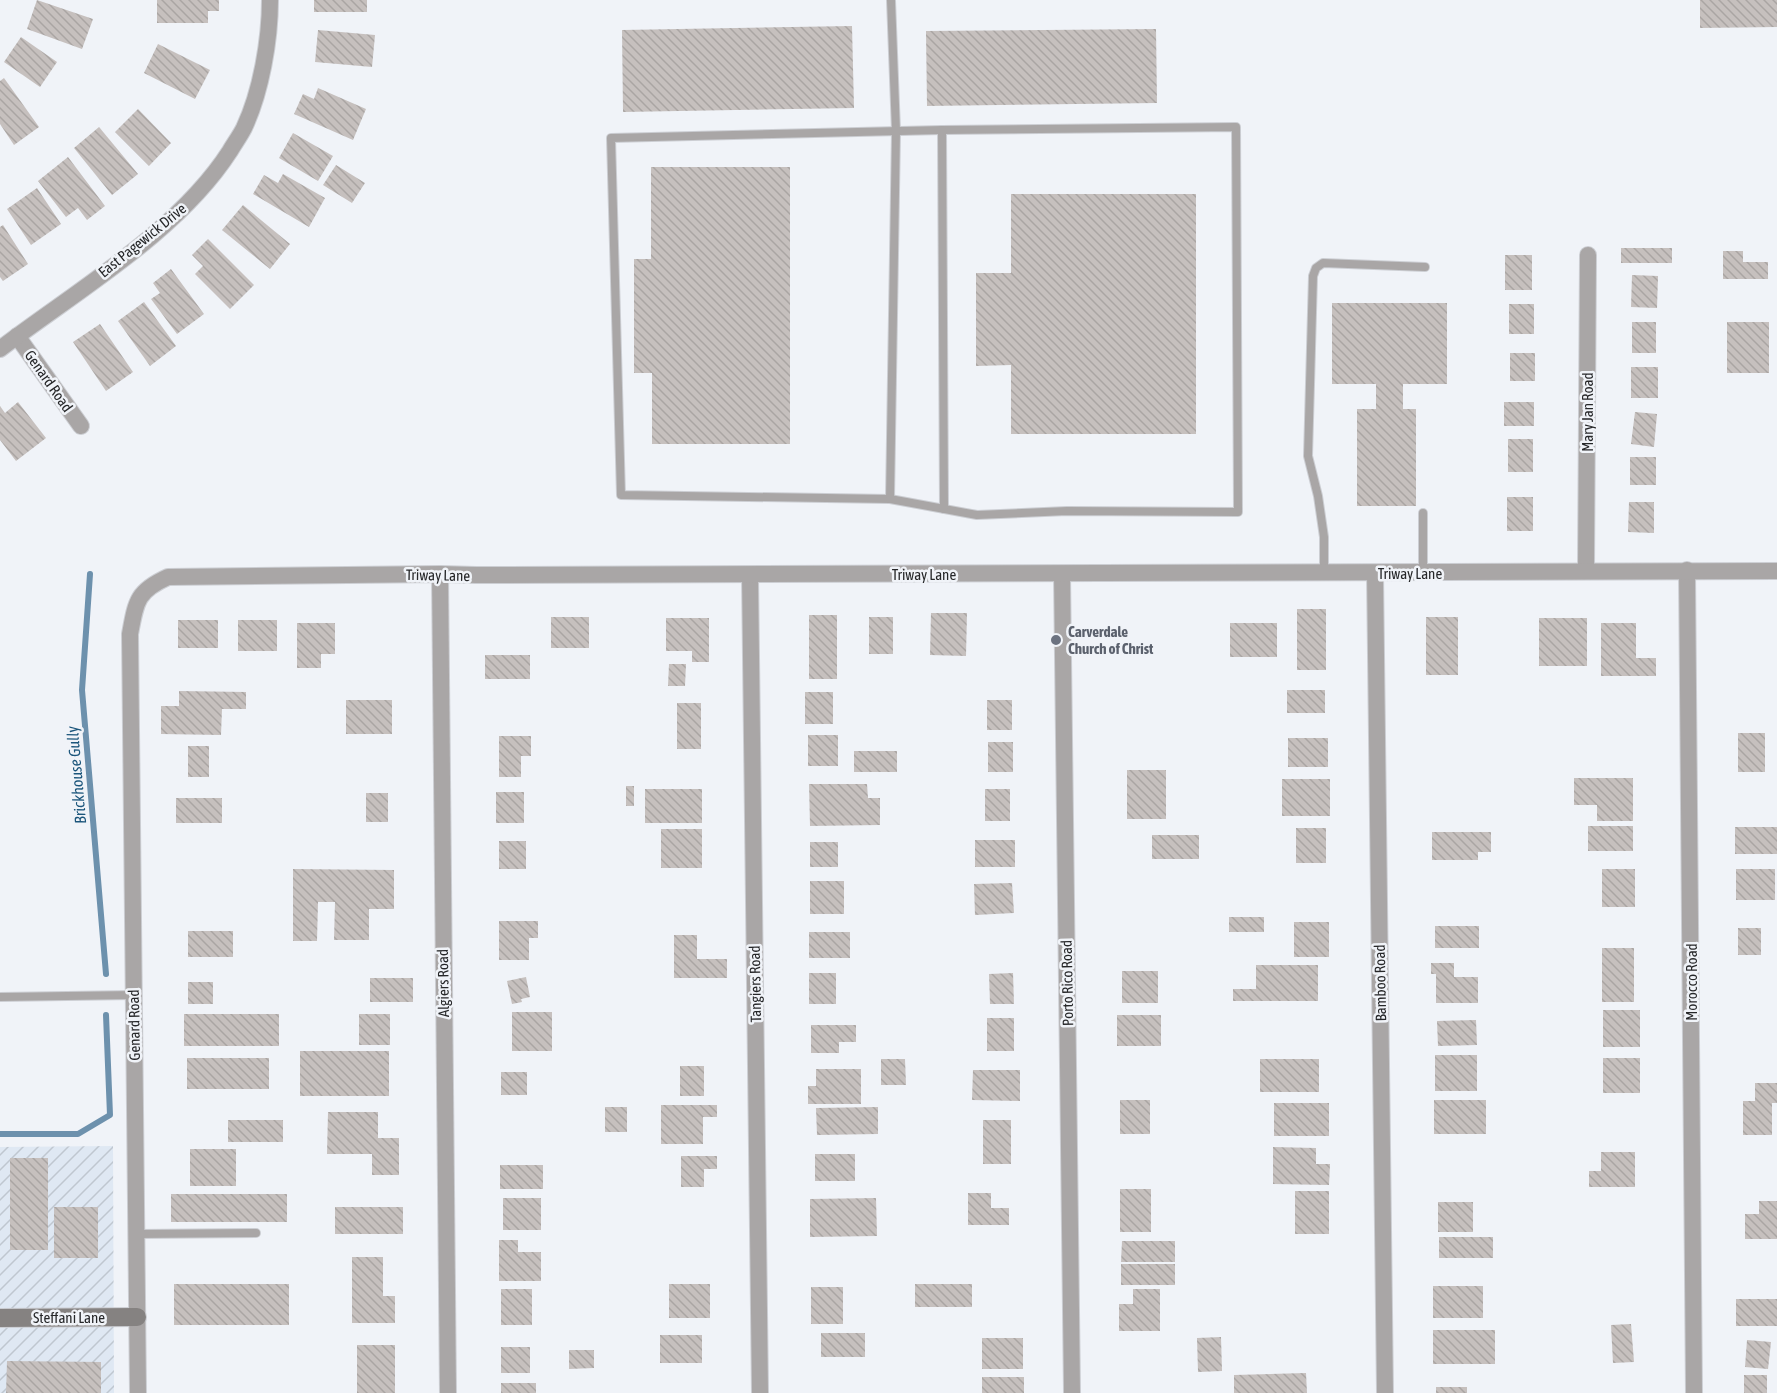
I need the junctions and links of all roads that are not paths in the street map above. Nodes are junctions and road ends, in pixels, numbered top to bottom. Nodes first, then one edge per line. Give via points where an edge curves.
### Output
1 (270, 0) edge
2 (891, 0) edge
3 (942, 130) junction
4 (896, 131) junction
5 (1588, 255) dead end
6 (1425, 267) dead end
7 (17, 336) junction
8 (0, 349) edge
9 (81, 426) dead end
10 (890, 499) junction
11 (944, 509) junction
12 (1423, 513) dead end
13 (1586, 570) junction
14 (1688, 570) junction
15 (1777, 571) edge
16 (1324, 573) junction
17 (1375, 573) junction
18 (1423, 573) junction
19 (440, 574) junction
20 (1062, 574) junction
21 (750, 575) junction
22 (130, 657) joint
23 (134, 995) junction
24 (0, 997) edge
25 (256, 1233) dead end
26 (136, 1234) junction
27 (137, 1317) junction
28 (0, 1318) edge
29 (138, 1393) edge
30 (448, 1393) edge
31 (759, 1393) edge
32 (1072, 1393) edge
33 (1385, 1393) edge
34 (1694, 1393) edge

1 - 7 street, East Pagewick Drive via 262,76 244,129 215,174 140,246
2 - 4 lane
3 - 4 lane
3 - 11 lane
3 - 11 lane via 1236,127 1238,512 977,515
4 - 10 lane
4 - 10 lane via 610,138 621,495
5 - 13 street, Mary Jan Road
6 - 16 lane via 1323,263 1313,276 1308,456 1324,537
7 - 8 street, East Pagewick Drive
7 - 9 street, Genard Road
10 - 11 lane
12 - 18 lane
13 - 14 street, Triway Lane
13 - 18 street, Triway Lane
14 - 15 street, Triway Lane
14 - 34 street, Morocco Road
16 - 17 street, Triway Lane
16 - 20 street, Triway Lane
17 - 18 street, Triway Lane
17 - 33 street, Bamboo Road
19 - 21 street, Triway Lane
19 - 22 street, Triway Lane via 168,577 148,586 135,607
19 - 30 street, Algiers Road
20 - 21 street, Triway Lane
20 - 32 street, Porto Rico Road
21 - 31 street, Tangiers Road
22 - 23 street, Genard Road
23 - 24 lane
23 - 26 street, Genard Road
25 - 26 lane
26 - 27 street, Genard Road
27 - 28 street, Steffani Lane
27 - 29 street, Genard Road

